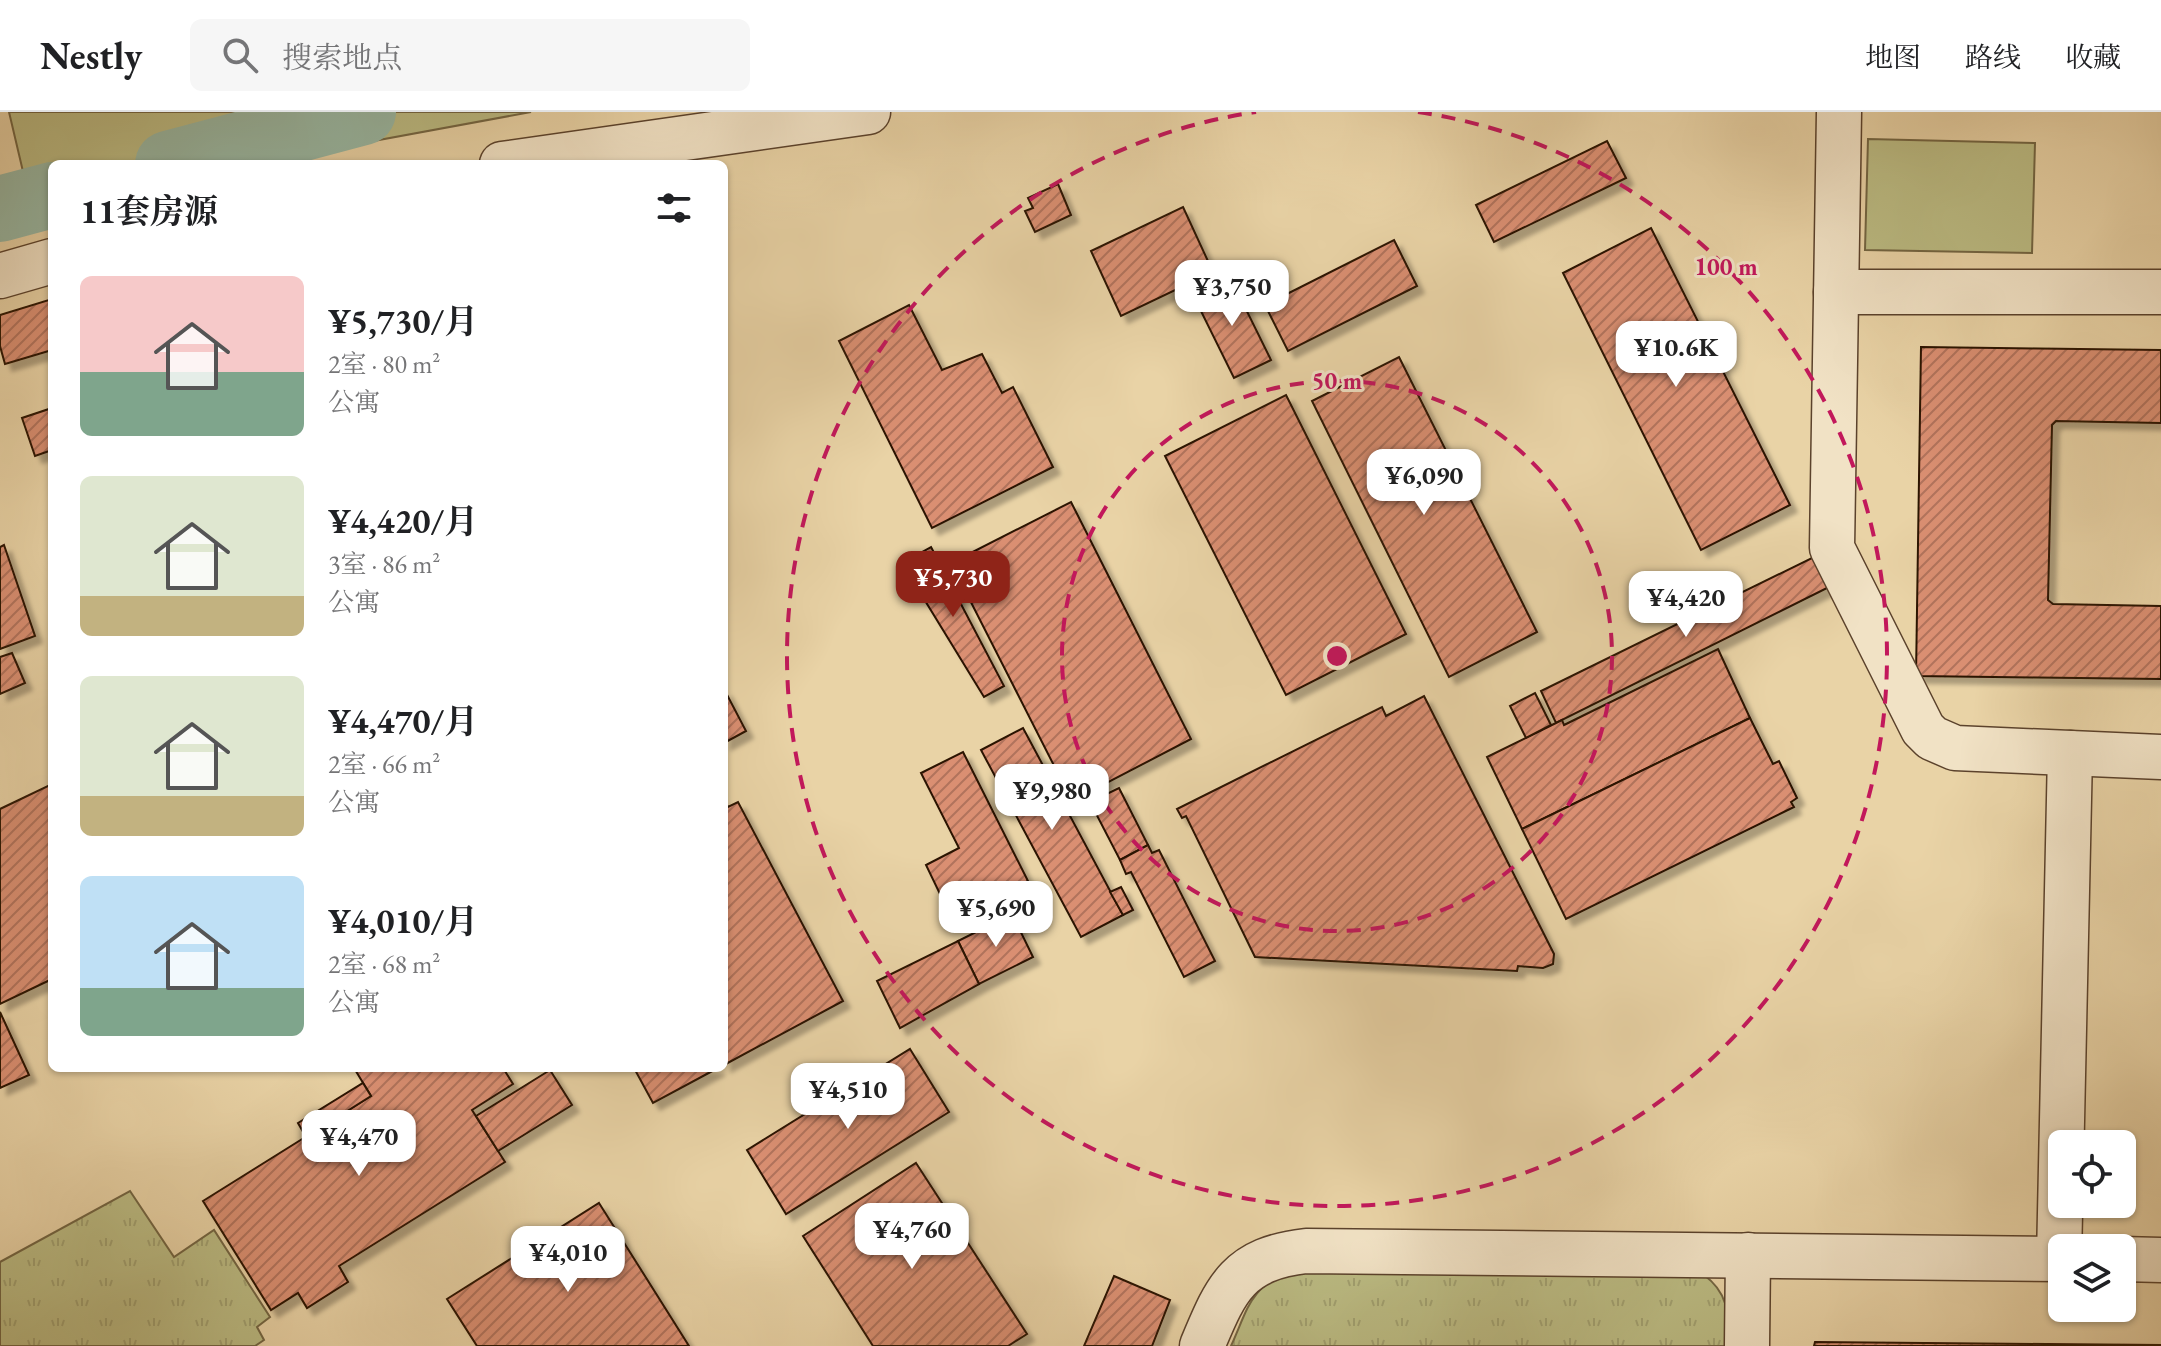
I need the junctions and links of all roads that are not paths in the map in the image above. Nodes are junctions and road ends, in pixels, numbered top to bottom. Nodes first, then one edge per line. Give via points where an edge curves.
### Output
1 (868, 112) edge
2 (1839, 112) edge
3 (530, 160) edge
4 (48, 262) edge
5 (0, 276) edge
6 (1836, 292) junction
7 (2161, 292) edge
8 (2070, 753) junction
9 (2161, 757) edge
10 (2061, 1234) edge
11 (1748, 1255) junction
12 (2048, 1259) edge
13 (2136, 1259) edge
14 (2161, 1260) edge
15 (1202, 1346) edge
16 (1747, 1346) edge

1 - 3 street
2 - 6 street
4 - 5 street
6 - 7 street
6 - 8 street via 1832,548 1916,715 1932,738 1955,748
8 - 9 street
8 - 10 street
11 - 12 street
11 - 15 street via 1287,1253 1234,1282 1221,1298
11 - 16 street
13 - 14 street

